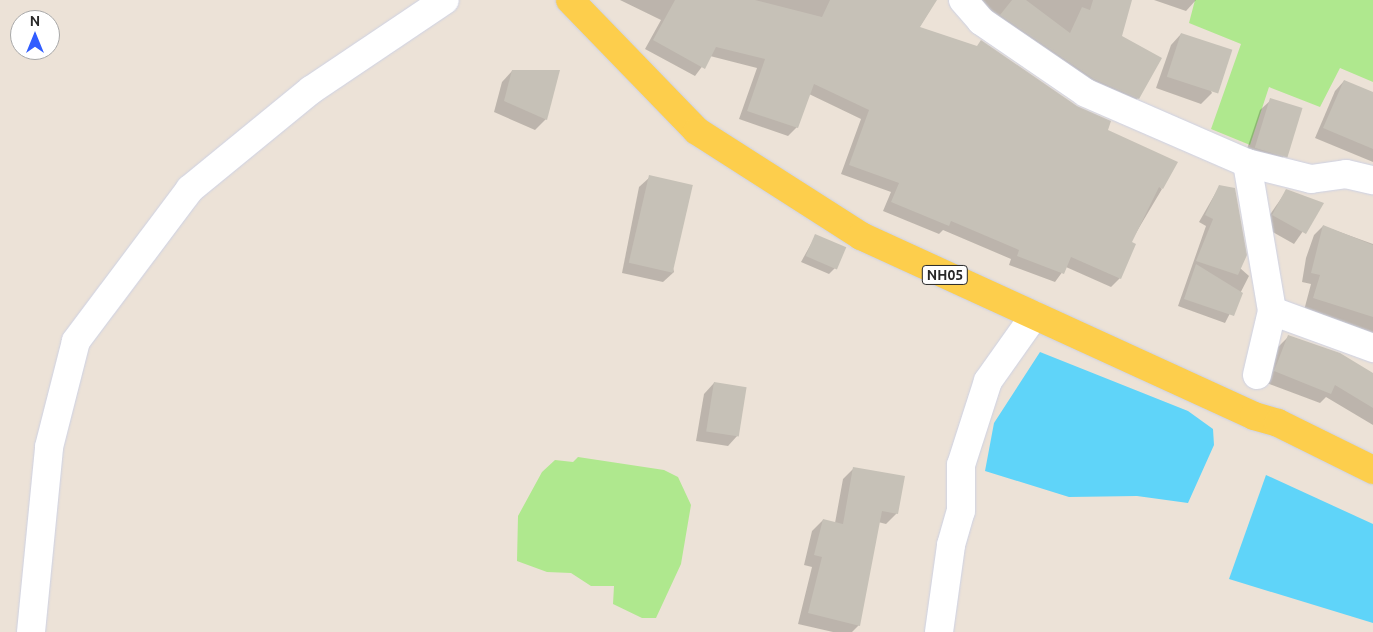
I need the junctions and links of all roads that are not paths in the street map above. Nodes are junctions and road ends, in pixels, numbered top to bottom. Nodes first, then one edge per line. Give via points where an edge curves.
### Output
1 (445, 0) edge
2 (570, 0) edge
3 (964, 0) edge
4 (1247, 163) junction
5 (1373, 180) edge
6 (1272, 311) junction
7 (1034, 316) junction
8 (1373, 348) edge
9 (1258, 375) dead end
10 (1373, 470) edge
11 (31, 632) edge
12 (939, 632) edge

1 - 11 street via 311,90 190,189 76,341 49,447
2 - 7 main road, NH05 via 697,131 861,236
3 - 4 street via 980,21 1086,93
4 - 5 street via 1311,179 1346,174
4 - 6 street
6 - 8 street
6 - 9 street
7 - 10 main road, NH05 via 1254,416 1278,422
7 - 12 street via 988,381 960,465 961,511 951,545

